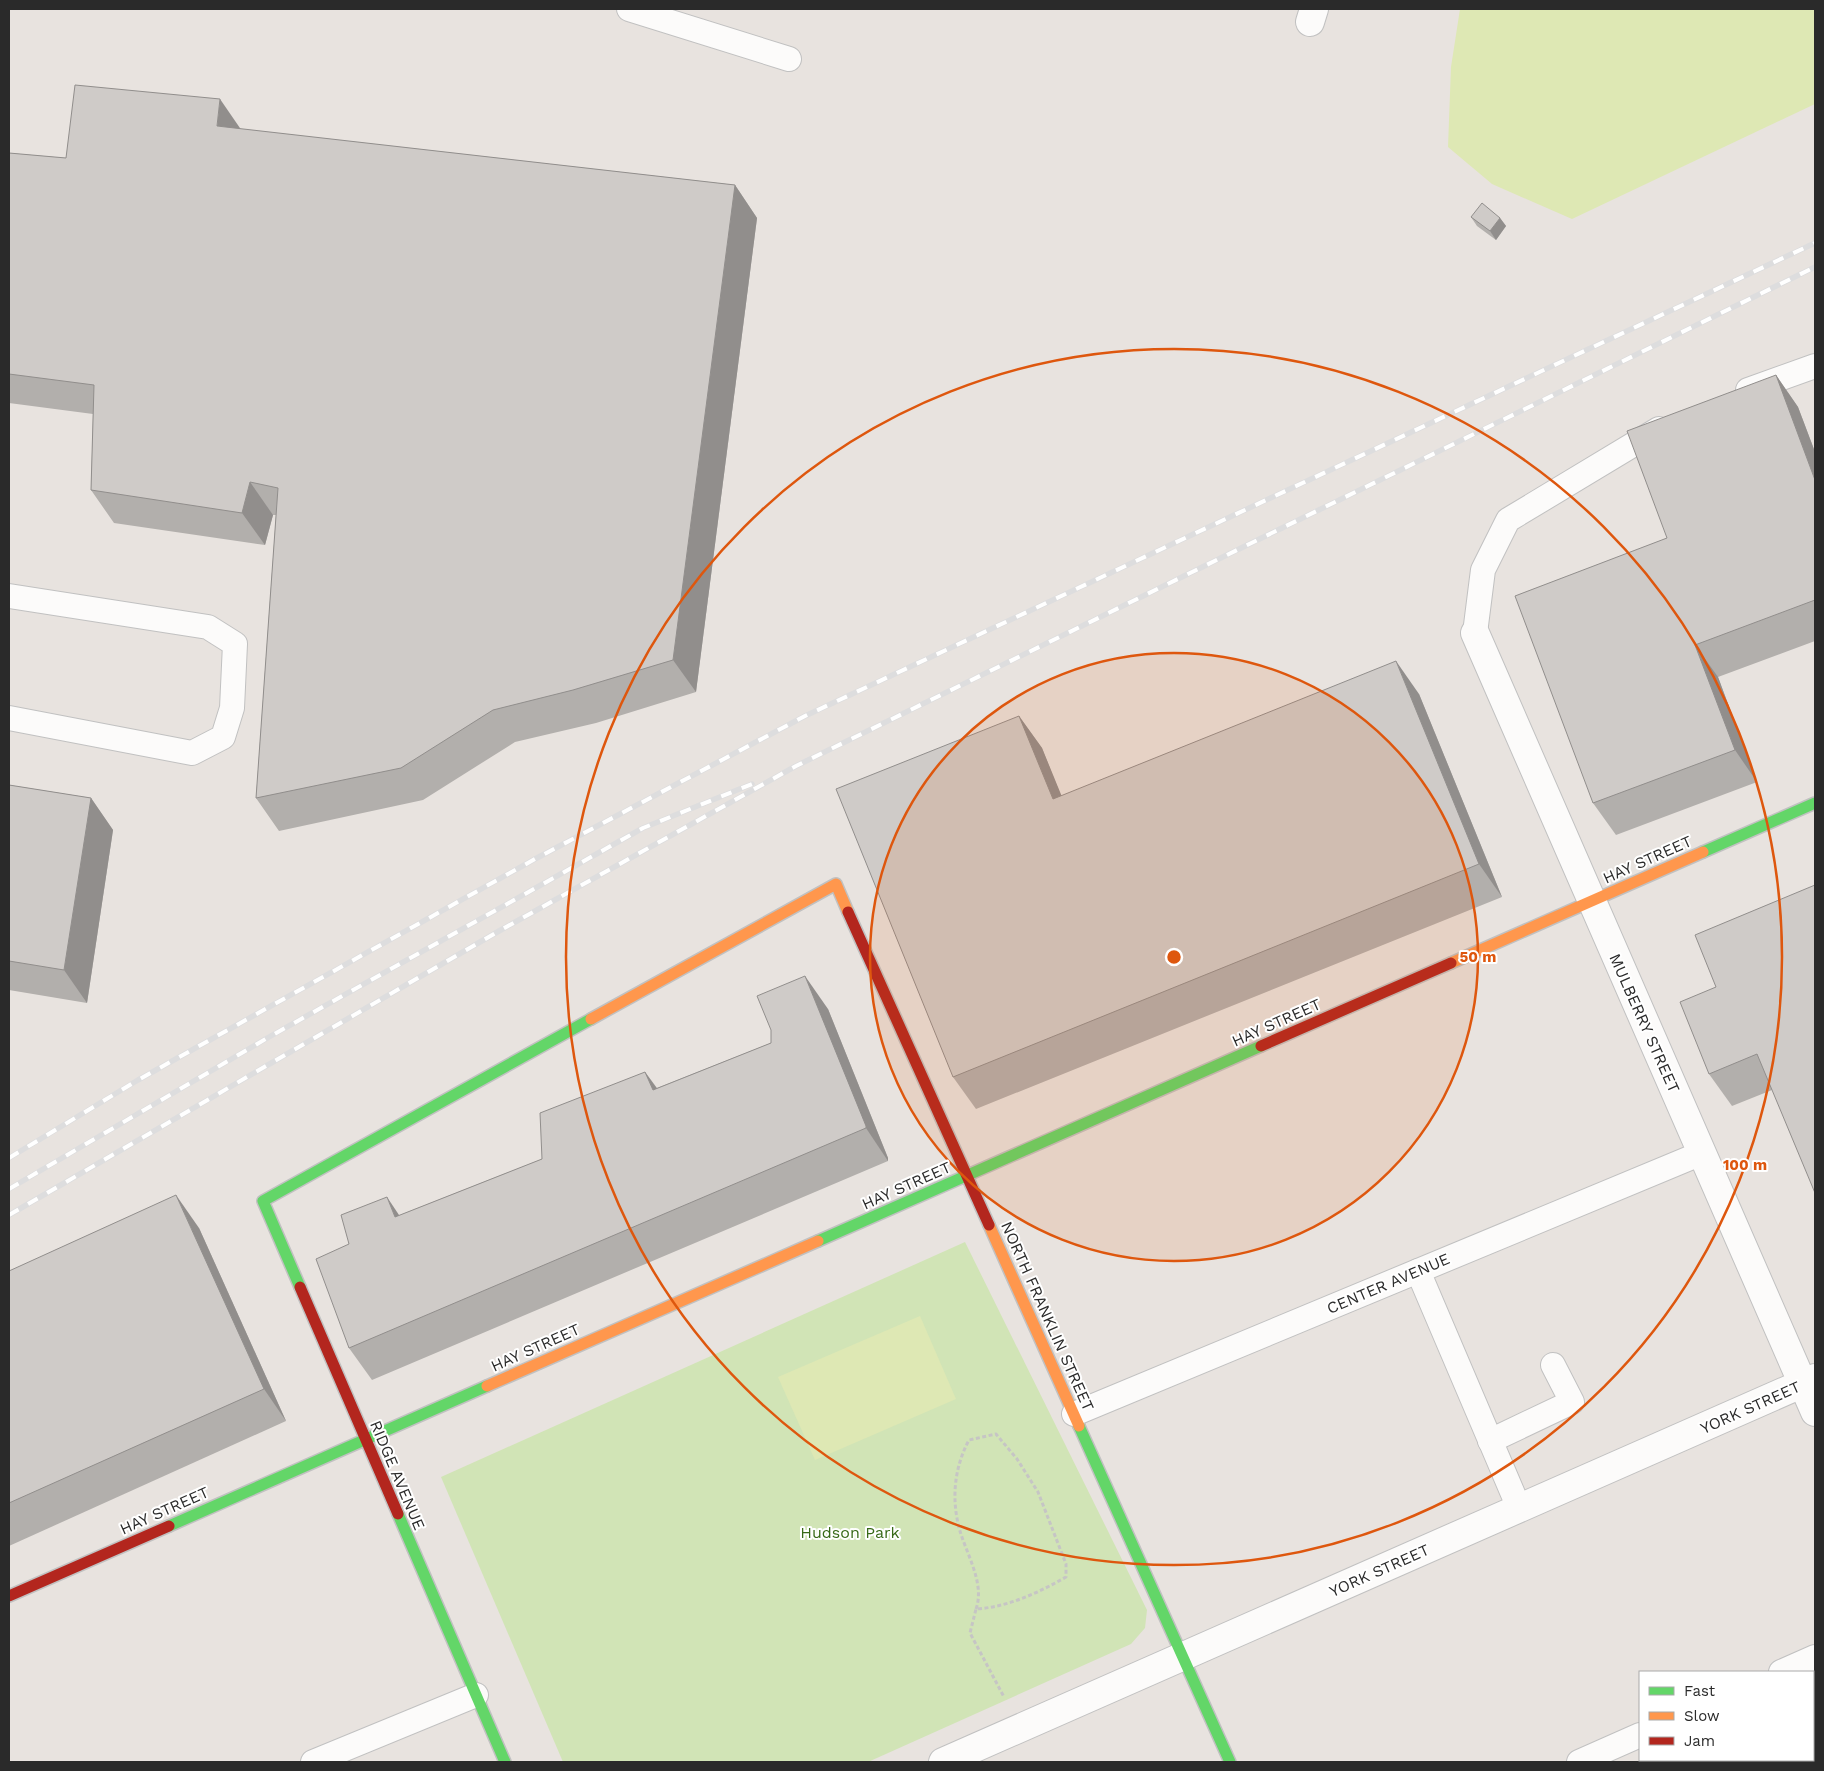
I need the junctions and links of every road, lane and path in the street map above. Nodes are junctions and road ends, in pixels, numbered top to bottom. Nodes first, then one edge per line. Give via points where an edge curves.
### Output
1 (629, 9) edge
2 (789, 59) dead end
3 (1815, 366) edge
4 (1731, 396) edge
5 (1676, 419) edge
6 (9, 596) edge
7 (1475, 634) joint
8 (9, 718) edge
9 (1815, 803) edge
10 (1592, 901) junction
11 (1702, 1153) junction
12 (967, 1176) junction
13 (263, 1200) joint
14 (1418, 1271) junction
15 (1553, 1365) dead end
16 (1809, 1381) edge
17 (1815, 1412) edge
18 (1074, 1414) junction
19 (365, 1440) junction
20 (1490, 1441) junction
21 (1519, 1508) junction
22 (9, 1596) edge
23 (976, 1609) junction
24 (1182, 1657) junction
25 (1815, 1657) edge
26 (1783, 1671) edge
27 (476, 1695) junction
28 (1021, 1728) junction
29 (1639, 1735) edge
30 (313, 1762) edge
31 (505, 1762) edge
32 (943, 1762) edge
33 (1230, 1762) edge
34 (1579, 1762) edge

1 - 2 lane
3 - 4 lane
5 - 7 lane via 1508,520 1483,570
6 - 8 lane via 208,627 235,644 232,708 224,737 192,753
7 - 10 street, MULBERRY STREET
9 - 10 street, HAY STREET
10 - 11 street, MULBERRY STREET
10 - 12 street, HAY STREET
11 - 14 lane, CENTER AVENUE
11 - 16 street, MULBERRY STREET
12 - 13 street, NORTH FRANKLIN STREET via 836,884
12 - 18 street, NORTH FRANKLIN STREET
12 - 19 street, HAY STREET
13 - 19 street, RIDGE AVENUE
14 - 18 lane, CENTER AVENUE
14 - 20 lane
15 - 20 lane via 1572,1402
16 - 17 street, MULBERRY STREET
16 - 21 street, YORK STREET
18 - 24 street, NORTH FRANKLIN STREET
19 - 22 street, HAY STREET
19 - 27 street, RIDGE AVENUE
20 - 21 lane
21 - 24 street, YORK STREET
23 - 23 path via 1021,1600 1066,1577 1066,1564 1038,1492 996,1434 969,1440 956,1473 954,1499 976,1577 979,1600
23 - 28 path via 970,1633
24 - 28 street, YORK STREET
24 - 33 street, NORTH FRANKLIN STREET
25 - 26 lane
27 - 30 lane
27 - 31 street, RIDGE AVENUE
28 - 32 street, YORK STREET
29 - 34 lane

